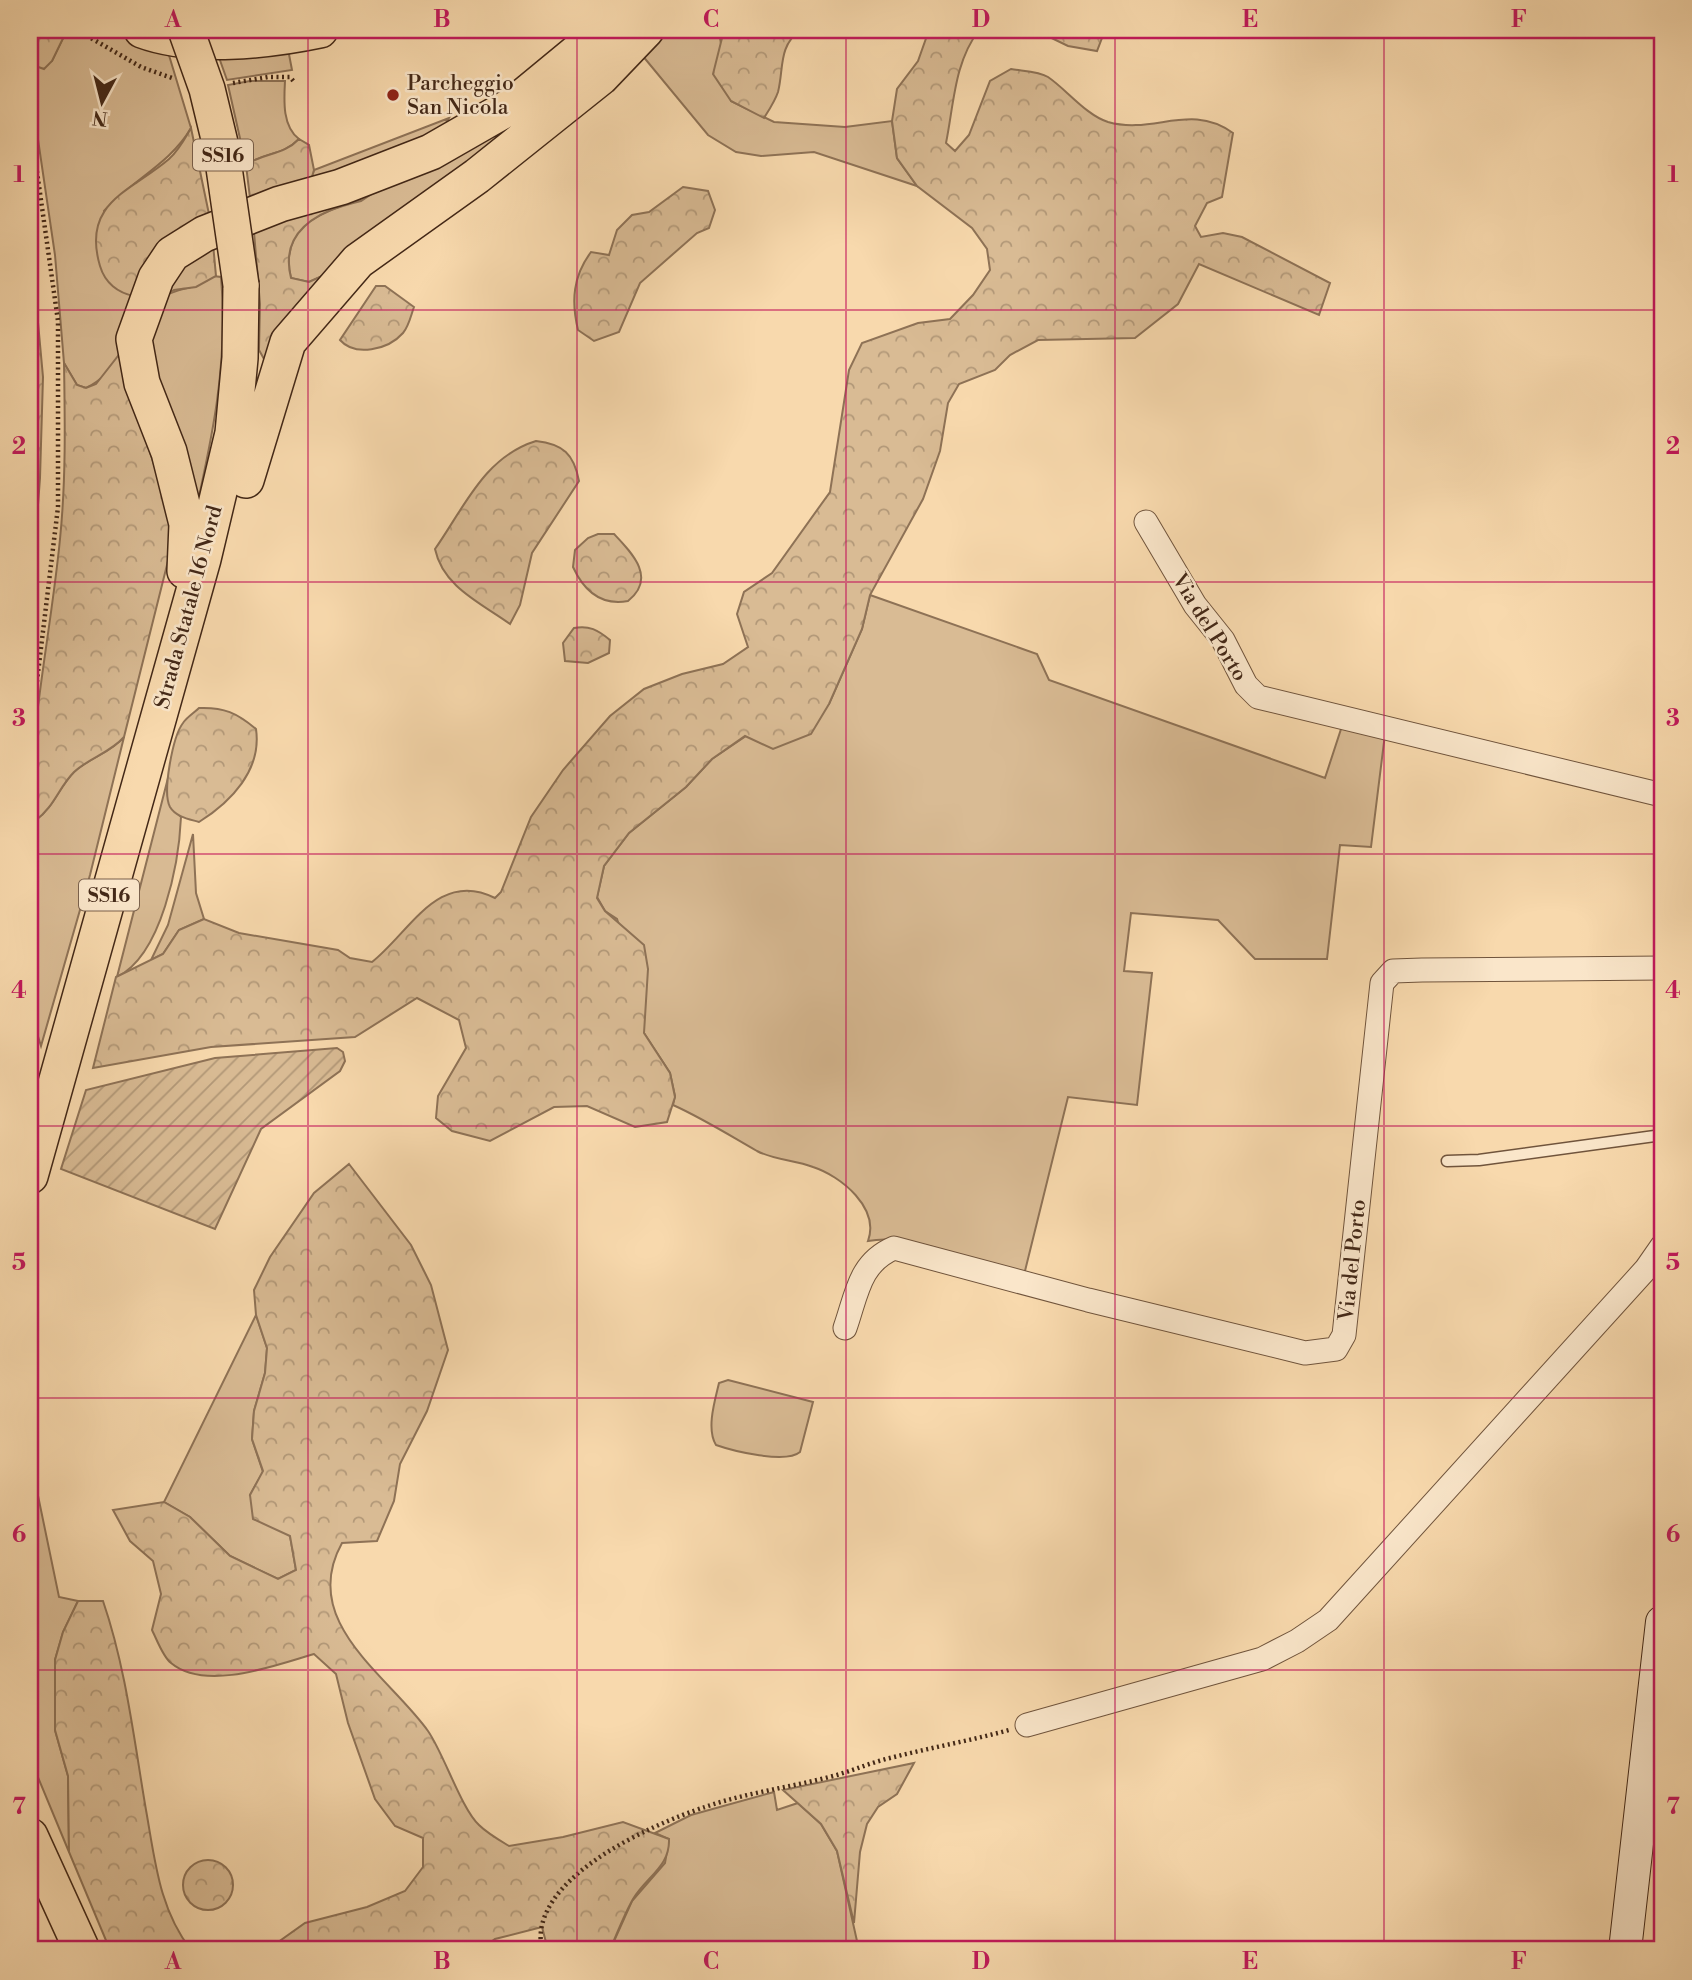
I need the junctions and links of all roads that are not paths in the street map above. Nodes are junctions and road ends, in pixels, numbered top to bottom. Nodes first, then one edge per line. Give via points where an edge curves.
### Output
1 (142, 30) edge
2 (186, 30) edge
3 (320, 30) edge
4 (604, 30) edge
5 (646, 30) edge
6 (1146, 522) dead end
7 (182, 635) junction
8 (156, 726) junction
9 (1662, 795) edge
10 (1662, 968) edge
11 (1662, 1135) edge
12 (1447, 1161) dead end
13 (30, 1175) edge
14 (1662, 1246) edge
15 (845, 1328) dead end
16 (1662, 1622) edge
17 (1660, 1656) edge
18 (1027, 1725) road end
19 (30, 1836) edge
20 (82, 1950) edge
21 (1625, 1950) edge

1 - 3 main road via 226,41
2 - 7 main road, Strada Statale 16 Nord / SS16, bridge via 221,147 241,285 233,433
4 - 7 main road via 513,105 431,152 341,187 279,204 204,234 172,254 156,278 134,339 142,383 170,452 187,524
5 - 8 main road via 601,77 498,160 358,261 288,342 254,445 227,555
6 - 9 street, Via del Porto via 1195,605 1223,640 1246,685 1258,697
7 - 8 main road, Strada Statale 16 Nord / SS16
8 - 13 main road, Strada Statale 16 Nord / SS16
10 - 15 street, Via del Porto via 1393,971 1382,982 1344,1335 1336,1349 1305,1353 894,1248 875,1256 864,1271
11 - 12 lane
14 - 18 street via 1328,1620 1262,1659
16 - 17 street
17 - 21 street
19 - 20 main road

